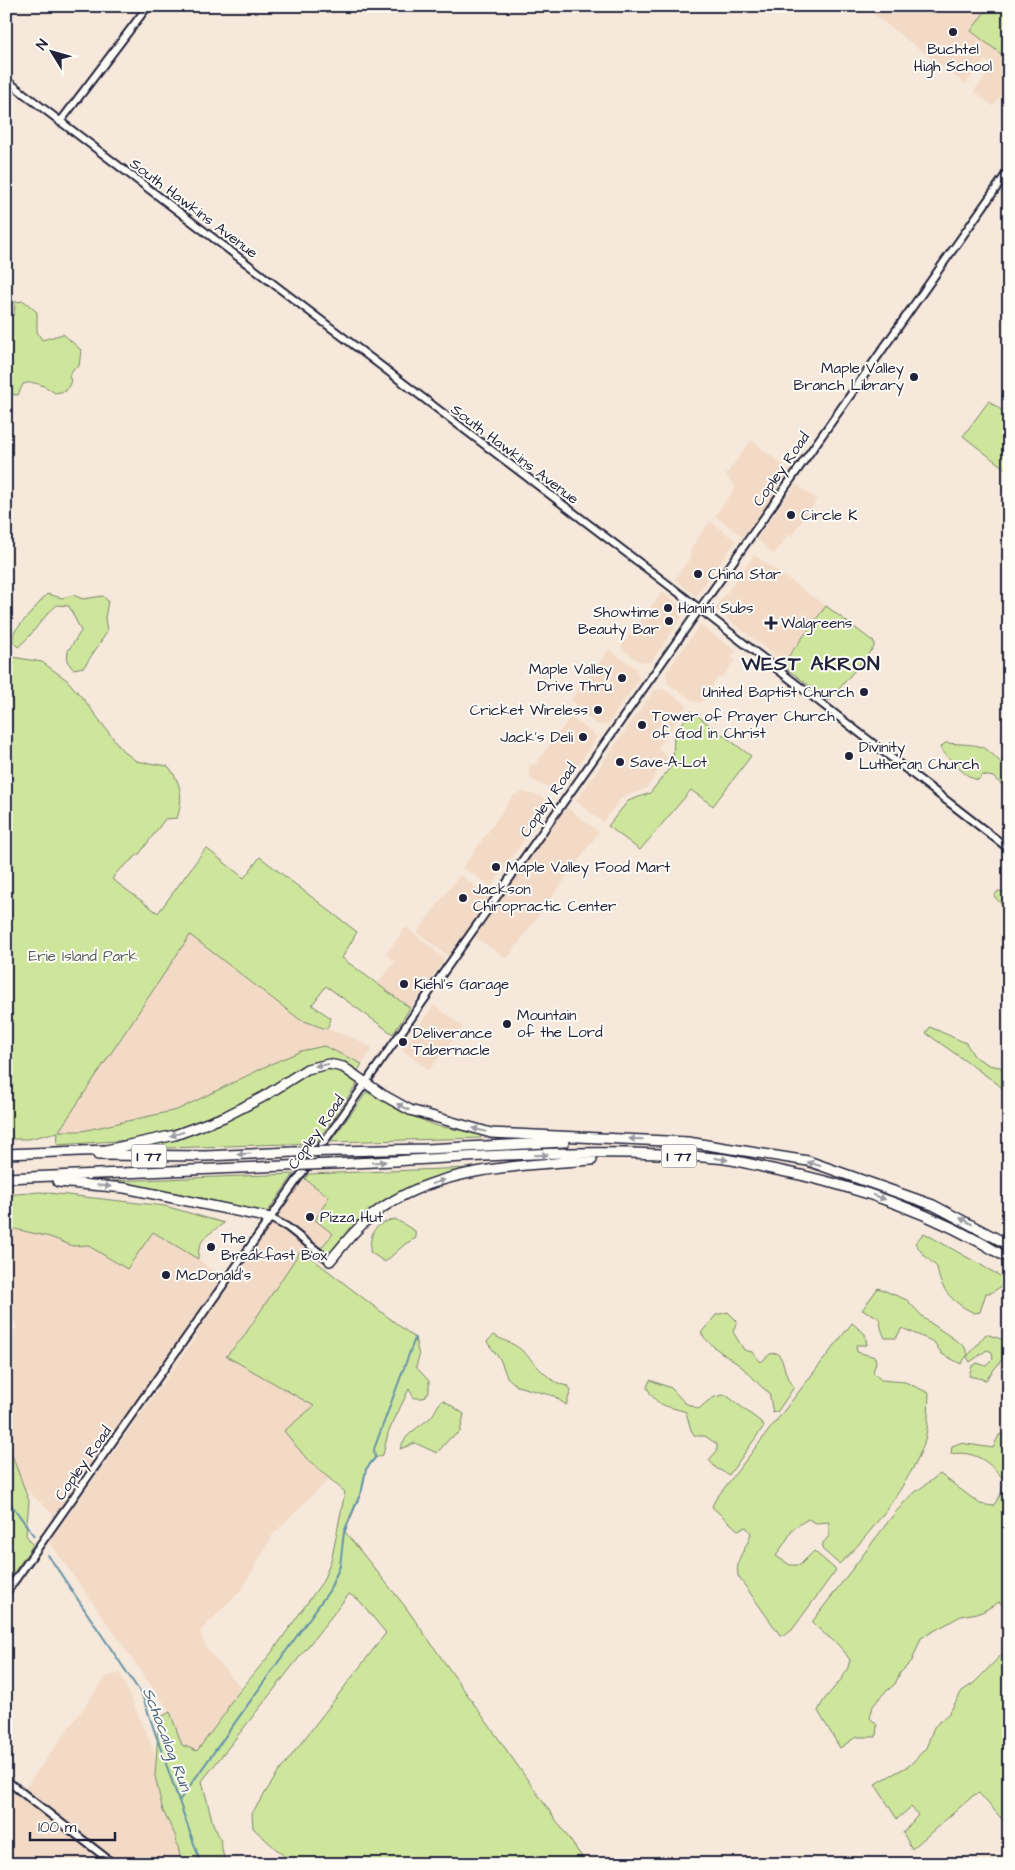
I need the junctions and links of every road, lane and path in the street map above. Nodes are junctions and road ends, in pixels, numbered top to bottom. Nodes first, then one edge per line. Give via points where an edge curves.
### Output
1 (148, 6) edge
2 (6, 80) edge
3 (60, 122) junction
4 (1009, 170) edge
5 (699, 609) junction
6 (1009, 848) edge
7 (366, 1082) junction
8 (614, 1139) junction
9 (6, 1154) edge
10 (652, 1154) junction
11 (6, 1178) edge
12 (20, 1179) junction
13 (270, 1218) junction
14 (1009, 1245) edge
15 (1009, 1259) edge
16 (330, 1261) joint
17 (6, 1593) edge
18 (6, 1780) edge
19 (114, 1864) edge

1 - 3 main road
2 - 3 main road, South Hawkins Avenue
3 - 5 main road, South Hawkins Avenue
4 - 5 main road, Copley Road
5 - 6 main road, South Hawkins Avenue
5 - 7 main road, Copley Road
8 -> 7 highway via 490,1133 410,1110
7 -> 9 highway via 339,1066 316,1065 238,1111 176,1135 106,1150
7 - 13 main road, Copley Road
8 -> 9 highway, I 77, bridge via 426,1150 206,1156
14 -> 8 highway, I 77 via 933,1205 808,1162 714,1144
12 -> 10 highway, I 77, bridge via 548,1154
10 -> 15 highway, I 77 via 716,1158 789,1172 867,1193 928,1216
16 -> 10 highway via 376,1212 433,1183 484,1170
11 - 12 highway, I 77
12 -> 13 highway via 125,1188
13 - 16 main road via 287,1227
13 - 17 main road, Copley Road
18 - 19 main road

